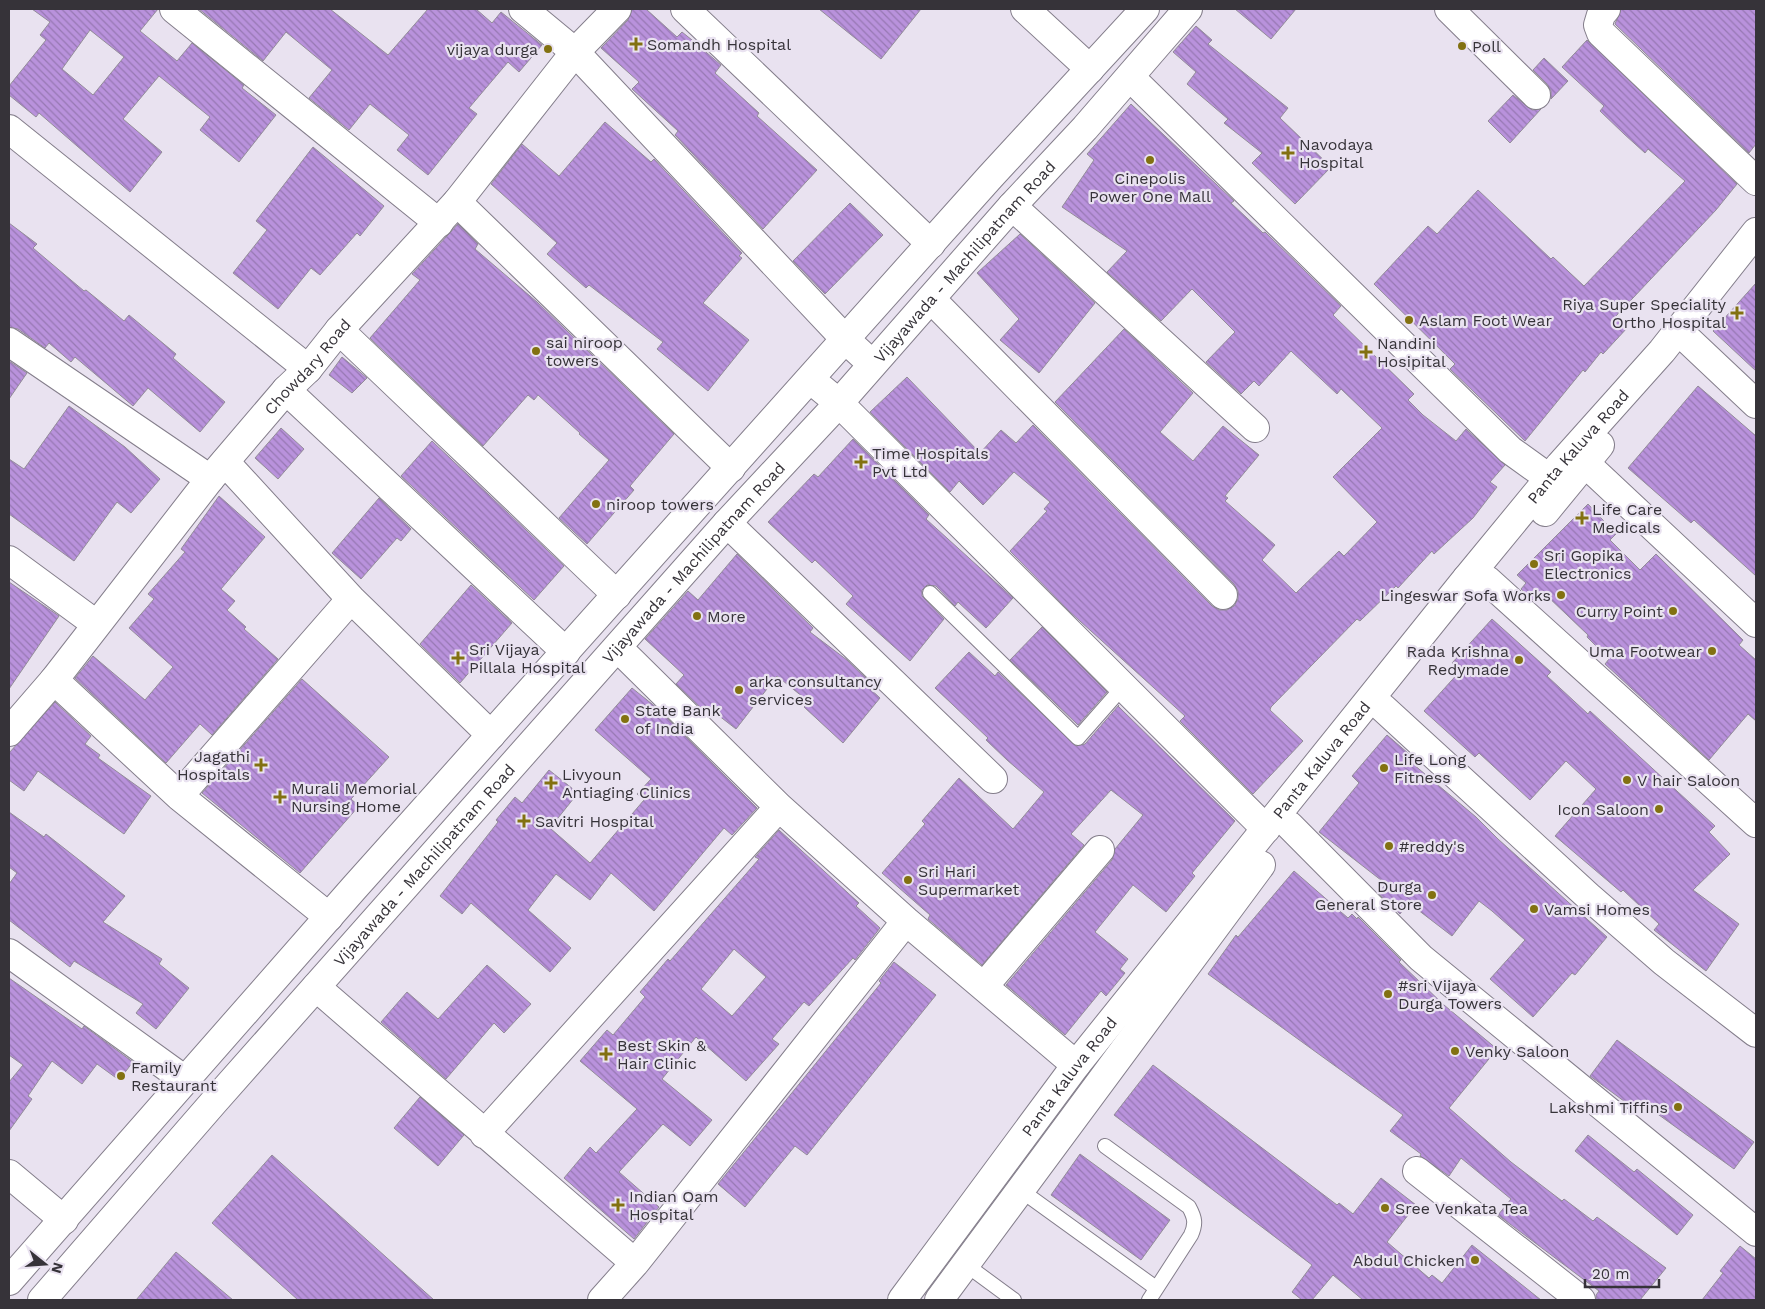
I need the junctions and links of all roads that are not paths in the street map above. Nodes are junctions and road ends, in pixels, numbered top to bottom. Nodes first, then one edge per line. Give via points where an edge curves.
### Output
1 (174, 9) edge
2 (523, 9) edge
3 (617, 9) edge
4 (685, 9) edge
5 (1025, 9) edge
6 (1145, 9) edge
7 (1188, 9) edge
8 (1449, 9) edge
9 (1606, 9) edge
10 (576, 52) junction
11 (1090, 69) junction
12 (1130, 77) junction
13 (1536, 95) dead end
14 (9, 129) edge
15 (1756, 180) edge
16 (458, 202) junction
17 (1012, 206) junction
18 (439, 223) junction
19 (1756, 232) edge
20 (931, 244) junction
21 (1756, 248) edge
22 (931, 299) junction
23 (339, 330) junction
24 (1686, 338) junction
25 (846, 340) junction
26 (9, 342) edge
27 (872, 364) junction
28 (308, 369) junction
29 (811, 380) junction
30 (286, 390) junction
31 (839, 403) junction
32 (1756, 404) edge
33 (1255, 428) dead end
34 (1586, 464) junction
35 (731, 468) junction
36 (218, 470) junction
37 (1549, 478) junction
38 (727, 523) junction
39 (9, 560) edge
40 (1477, 579) junction
41 (930, 593) dead end
42 (617, 595) junction
43 (1223, 595) dead end
44 (351, 599) junction
45 (1756, 623) edge
46 (96, 624) junction
47 (618, 648) junction
48 (566, 652) junction
49 (54, 680) junction
50 (1122, 688) junction
51 (1383, 708) junction
52 (9, 732) edge
53 (491, 735) junction
54 (993, 779) dead end
55 (179, 796) junction
56 (779, 806) junction
57 (1756, 824) edge
58 (1278, 828) junction
59 (1100, 850) dead end
60 (329, 917) junction
61 (906, 921) junction
62 (9, 953) edge
63 (984, 986) junction
64 (316, 987) junction
65 (1756, 1033) edge
66 (1076, 1065) junction
67 (185, 1080) junction
68 (484, 1134) junction
69 (1104, 1146) dead end
70 (1417, 1171) dead end
71 (9, 1174) edge
72 (1020, 1189) junction
73 (64, 1220) junction
74 (1756, 1232) edge
75 (635, 1263) junction
76 (965, 1264) junction
77 (9, 1281) edge
78 (1153, 1294) edge
79 (42, 1300) edge
80 (602, 1300) edge
81 (902, 1300) edge
82 (939, 1300) edge
83 (1014, 1300) edge
84 (1581, 1300) edge

1 - 18 main road
2 - 10 main road
3 - 10 main road, Chowdary Road
4 - 20 main road
5 - 11 main road
6 - 11 main road
7 - 12 main road, Vijayawada - Machilipatnam Road
8 - 13 main road
9 - 15 main road via 1598,25 1601,32
10 - 16 main road, Chowdary Road
10 - 25 main road
11 - 20 main road
12 - 17 main road, Vijayawada - Machilipatnam Road
12 - 37 main road via 1510,450
14 - 28 main road
16 - 18 main road, Chowdary Road
16 - 35 main road
17 - 22 main road, Vijayawada - Machilipatnam Road
17 - 33 main road
18 - 23 main road, Chowdary Road
19 - 37 main road, Panta Kaluva Road via 1662,351
20 - 25 main road
21 - 24 main road, Panta Kaluva Road
22 - 27 main road, Vijayawada - Machilipatnam Road
22 - 43 main road
23 - 28 main road, Chowdary Road
23 - 42 main road
24 - 32 main road
24 - 34 main road, Panta Kaluva Road
25 - 27 main road
25 - 29 main road
26 - 36 main road
27 - 31 main road, Vijayawada - Machilipatnam Road
28 - 30 main road, Chowdary Road
29 - 31 main road
29 - 35 main road
30 - 36 main road, Chowdary Road
30 - 48 main road
31 - 38 main road, Vijayawada - Machilipatnam Road
31 - 50 main road
34 - 40 main road, Panta Kaluva Road
34 - 45 main road
35 - 42 main road
36 - 44 main road
36 - 46 main road, Chowdary Road
37 - 40 main road, Panta Kaluva Road
38 - 47 main road, Vijayawada - Machilipatnam Road
38 - 54 main road
39 - 46 main road
40 - 51 main road, Panta Kaluva Road
40 - 57 main road
40 - 58 main road, Panta Kaluva Road
41 - 50 lane via 1078,738
42 - 48 main road
44 - 53 main road
44 - 55 main road
46 - 49 main road, Chowdary Road
47 - 56 main road
47 - 64 main road, Vijayawada - Machilipatnam Road
48 - 53 main road
49 - 52 main road, Chowdary Road
49 - 55 main road
50 - 58 main road
51 - 58 main road, Panta Kaluva Road
51 - 65 main road via 1588,896 1664,962
53 - 60 main road
55 - 60 main road
56 - 61 main road
56 - 68 main road
58 - 66 main road, Panta Kaluva Road
58 - 72 main road, Panta Kaluva Road
58 - 74 main road via 1421,958
59 - 63 main road
60 - 67 main road
61 - 63 main road
61 - 75 main road
62 - 67 main road
63 - 66 main road
64 - 68 main road
64 - 79 main road, Vijayawada - Machilipatnam Road
66 - 81 main road, Panta Kaluva Road
67 - 73 main road
68 - 75 main road
69 - 78 lane via 1189,1207 1194,1216 1195,1226 1191,1235
70 - 84 main road
71 - 73 main road
72 - 76 main road, Panta Kaluva Road
72 - 78 lane
73 - 77 main road
75 - 80 main road
76 - 82 main road, Panta Kaluva Road
76 - 83 lane

